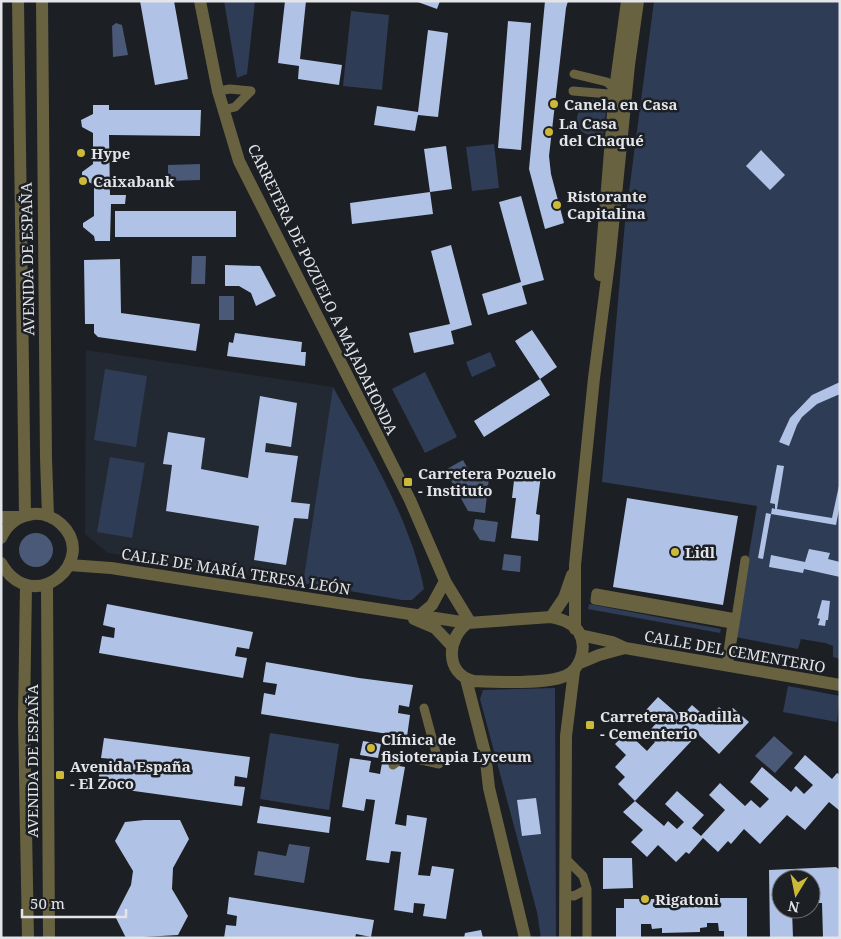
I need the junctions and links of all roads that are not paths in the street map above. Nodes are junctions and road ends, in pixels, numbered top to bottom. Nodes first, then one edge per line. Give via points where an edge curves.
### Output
1 (18, 1) edge
2 (42, 1) edge
3 (200, 1) edge
4 (627, 1) edge
5 (633, 1) edge
6 (638, 1) edge
7 (574, 74) dead end
8 (615, 89) junction
9 (218, 91) junction
10 (572, 91) dead end
11 (223, 110) junction
12 (610, 256) junction
13 (594, 378) junction
14 (22, 516) junction
15 (48, 516) junction
16 (1, 517) edge
17 (1, 538) edge
18 (745, 560) dead end
19 (1, 563) edge
20 (69, 565) junction
21 (575, 565) junction
22 (444, 581) junction
23 (26, 585) junction
24 (47, 585) junction
25 (398, 613) junction
26 (420, 615) junction
27 (551, 617) junction
28 (736, 618) junction
29 (469, 622) junction
30 (578, 632) junction
31 (452, 646) junction
32 (625, 648) junction
33 (727, 666) junction
34 (577, 667) junction
35 (466, 679) junction
36 (840, 685) edge
37 (424, 708) dead end
38 (392, 765) dead end
39 (565, 858) junction
40 (587, 889) junction
41 (565, 895) junction
42 (28, 938) edge
43 (49, 938) edge
44 (525, 938) edge
45 (565, 938) edge
46 (587, 938) edge

1 - 14 street, AVENIDA DE ESPAÑA
2 - 15 street, AVENIDA DE ESPAÑA
3 - 9 street, CARRETERA DE POZUELO A MAJADAHONDA
4 - 8 street
5 - 8 street via 622,79
6 - 12 street
7 - 8 lane via 607,82
8 - 10 lane via 609,94
8 - 12 street via 620,101 610,214
8 - 13 street via 602,229
9 - 11 street, CARRETERA DE POZUELO A MAJADAHONDA
9 - 11 lane via 250,91 235,106
11 - 22 street, CARRETERA DE POZUELO A MAJADAHONDA via 239,161 410,500
12 - 13 street
13 - 21 street
14 - 15 street
14 - 16 street
14 - 17 street via 11,523
15 - 20 street via 69,536 72,556
18 - 28 lane
19 - 23 street via 15,580
20 - 24 street via 64,574
20 - 25 street, CALLE DE MARÍA TERESA LEÓN via 111,568
21 - 27 street via 564,598
21 - 30 street
22 - 26 street via 432,605
22 - 29 street, CARRETERA DE POZUELO A MAJADAHONDA
23 - 24 street
23 - 42 street, AVENIDA DE ESPAÑA via 24,718
24 - 43 street, AVENIDA DE ESPAÑA
25 - 26 street, CALLE DE MARÍA TERESA LEÓN
25 - 31 street, CALLE DE MARÍA TERESA LEÓN via 435,628
26 - 29 street, CALLE DE MARÍA TERESA LEÓN
27 - 29 street
27 - 30 street via 566,621
28 - 33 lane
28 - 33 lane via 596,593 595,600 732,624
29 - 31 street via 460,628
30 - 32 street, CALLE DEL CEMENTERIO
30 - 34 street via 582,649
31 - 35 street via 453,662 458,673
32 - 33 street, CALLE DEL CEMENTERIO
32 - 34 street, CALLE DEL CEMENTERIO via 599,655
33 - 36 street, CALLE DEL CEMENTERIO
34 - 35 street via 564,677 548,680
34 - 39 street via 566,736
35 - 44 street
37 - 38 lane via 439,764 402,758
39 - 40 lane via 583,876
39 - 41 street
40 - 41 lane via 574,896
40 - 46 lane
41 - 45 street

